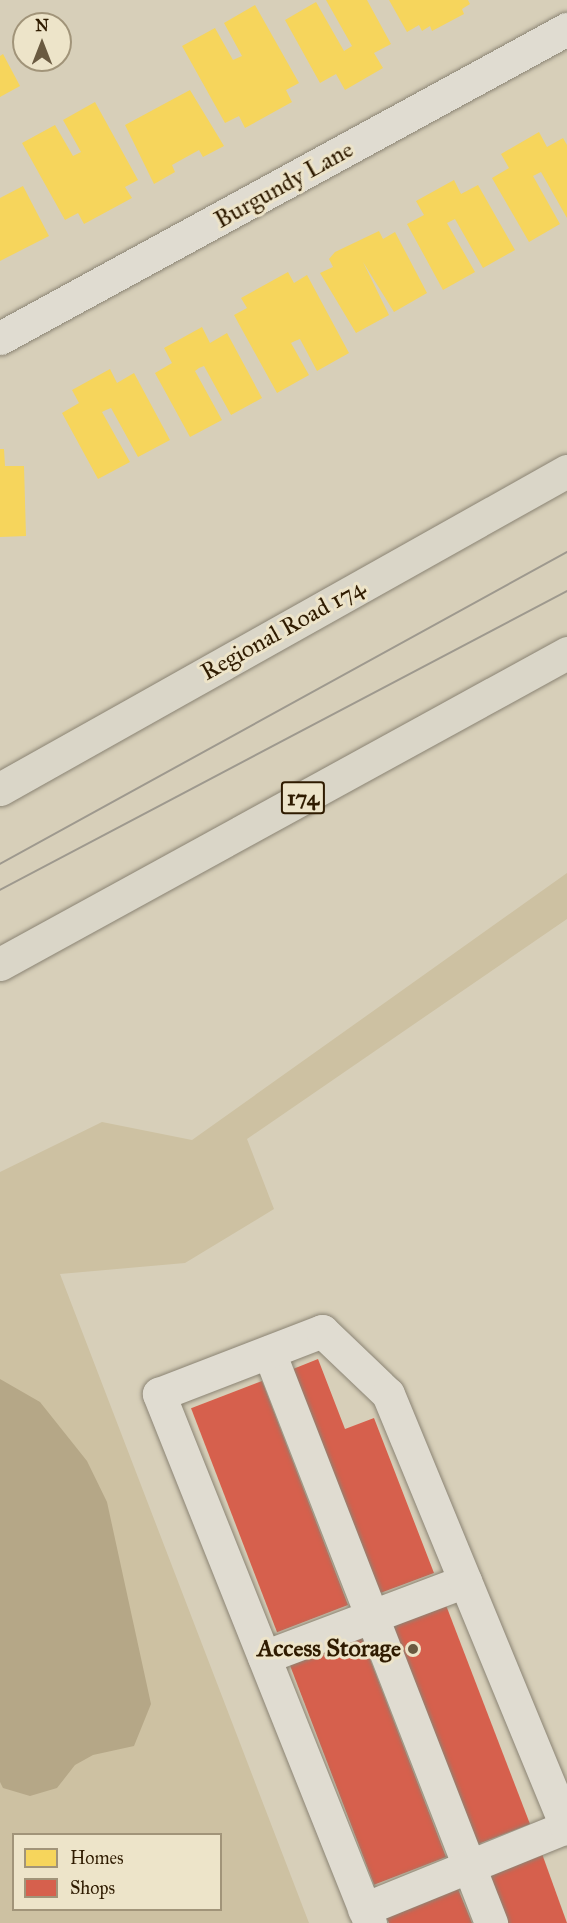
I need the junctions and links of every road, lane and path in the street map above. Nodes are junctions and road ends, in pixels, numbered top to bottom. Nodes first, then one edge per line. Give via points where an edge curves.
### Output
1 (567, 29) edge
2 (0, 338) edge
3 (567, 465) edge
4 (567, 471) edge
5 (567, 653) edge
6 (178, 689) junction
7 (0, 789) edge
8 (0, 964) edge
9 (268, 1352) junction
10 (465, 1581) junction
11 (372, 1616) junction
12 (264, 1657) junction
13 (567, 1828) edge
14 (469, 1866) junction
15 (367, 1916) edge
16 (491, 1923) edge

1 - 2 street, Burgundy Lane
3 - 6 highway
4 - 6 highway, Regional Road 174
5 - 8 highway, 174
6 - 7 highway, Regional Road 174
9 - 10 street via 322,1331 388,1394
9 - 11 street
9 - 12 street via 159,1394
10 - 11 street
10 - 13 street
11 - 12 street
11 - 14 street
12 - 15 street
13 - 14 street
14 - 15 street
14 - 16 street

